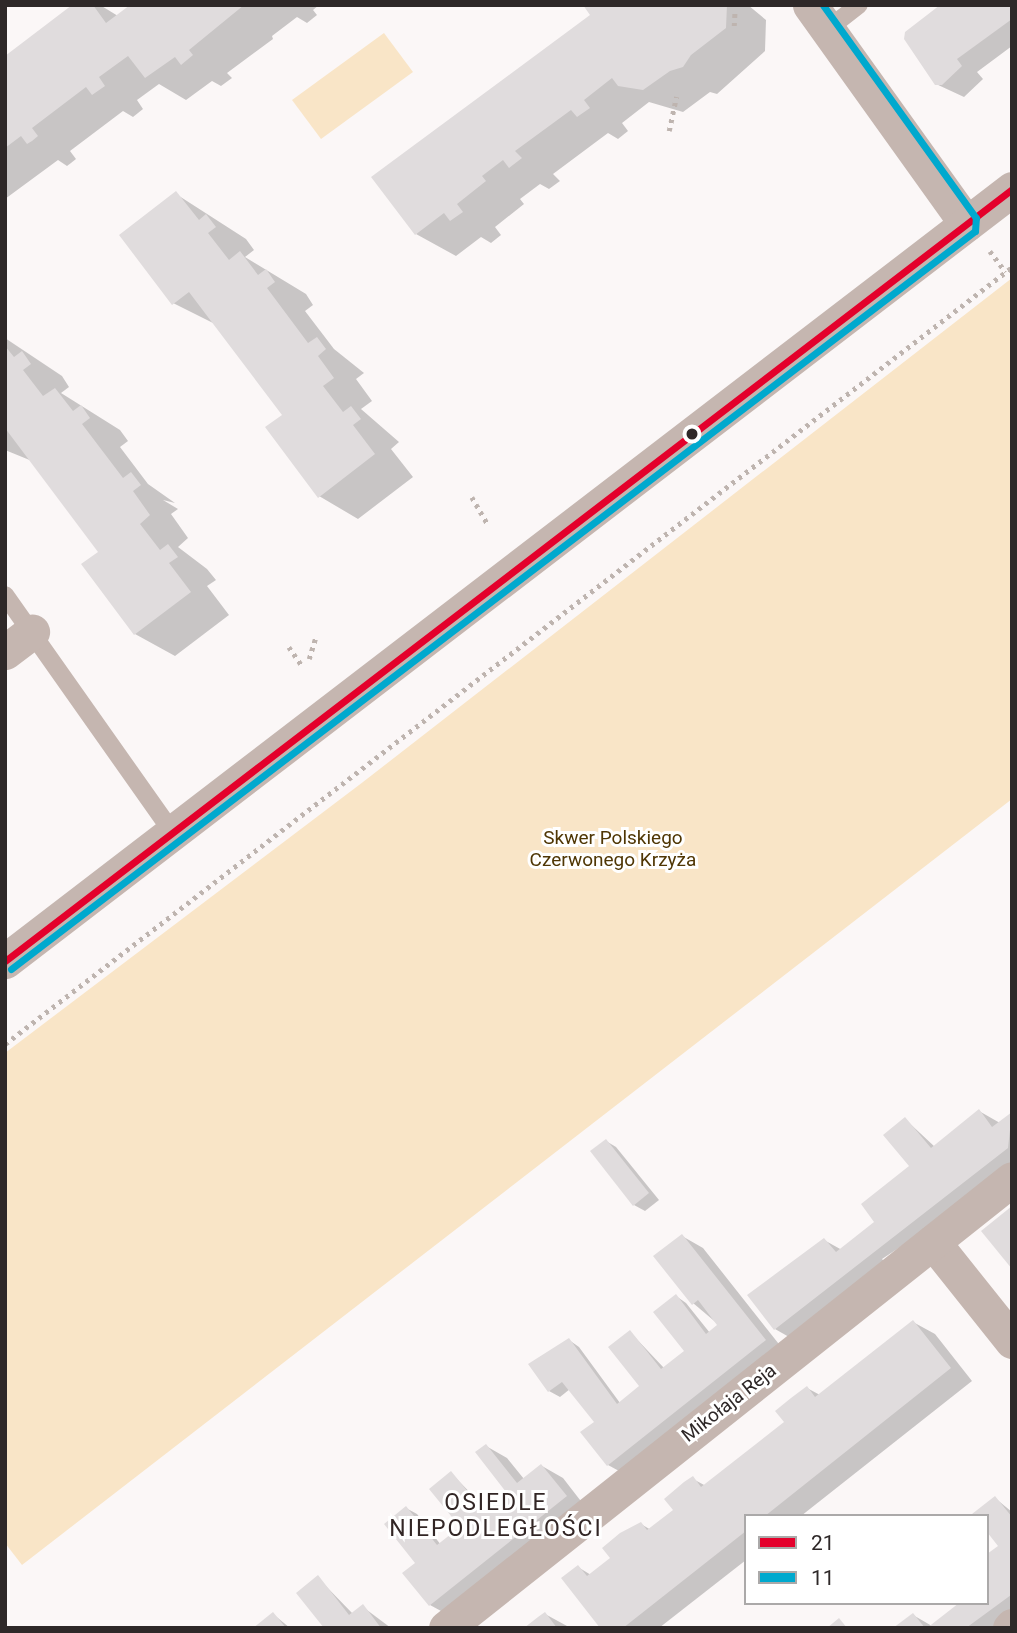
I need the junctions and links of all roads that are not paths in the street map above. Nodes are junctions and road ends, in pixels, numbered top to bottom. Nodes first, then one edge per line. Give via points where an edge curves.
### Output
1 (859, 5) edge
2 (819, 17) edge
3 (1012, 189) edge
4 (967, 224) junction
5 (5, 595) edge
6 (18, 642) edge
7 (173, 833) junction
8 (5, 961) edge
9 (1012, 1179) edge
10 (933, 1242) junction
11 (1012, 1341) edge
12 (446, 1628) edge

1 - 2 lane
2 - 4 street
3 - 4 street
4 - 7 street
5 - 6 lane
6 - 7 lane
7 - 8 street
9 - 10 street, Mikołaja Reja
10 - 11 street
10 - 12 street, Mikołaja Reja

